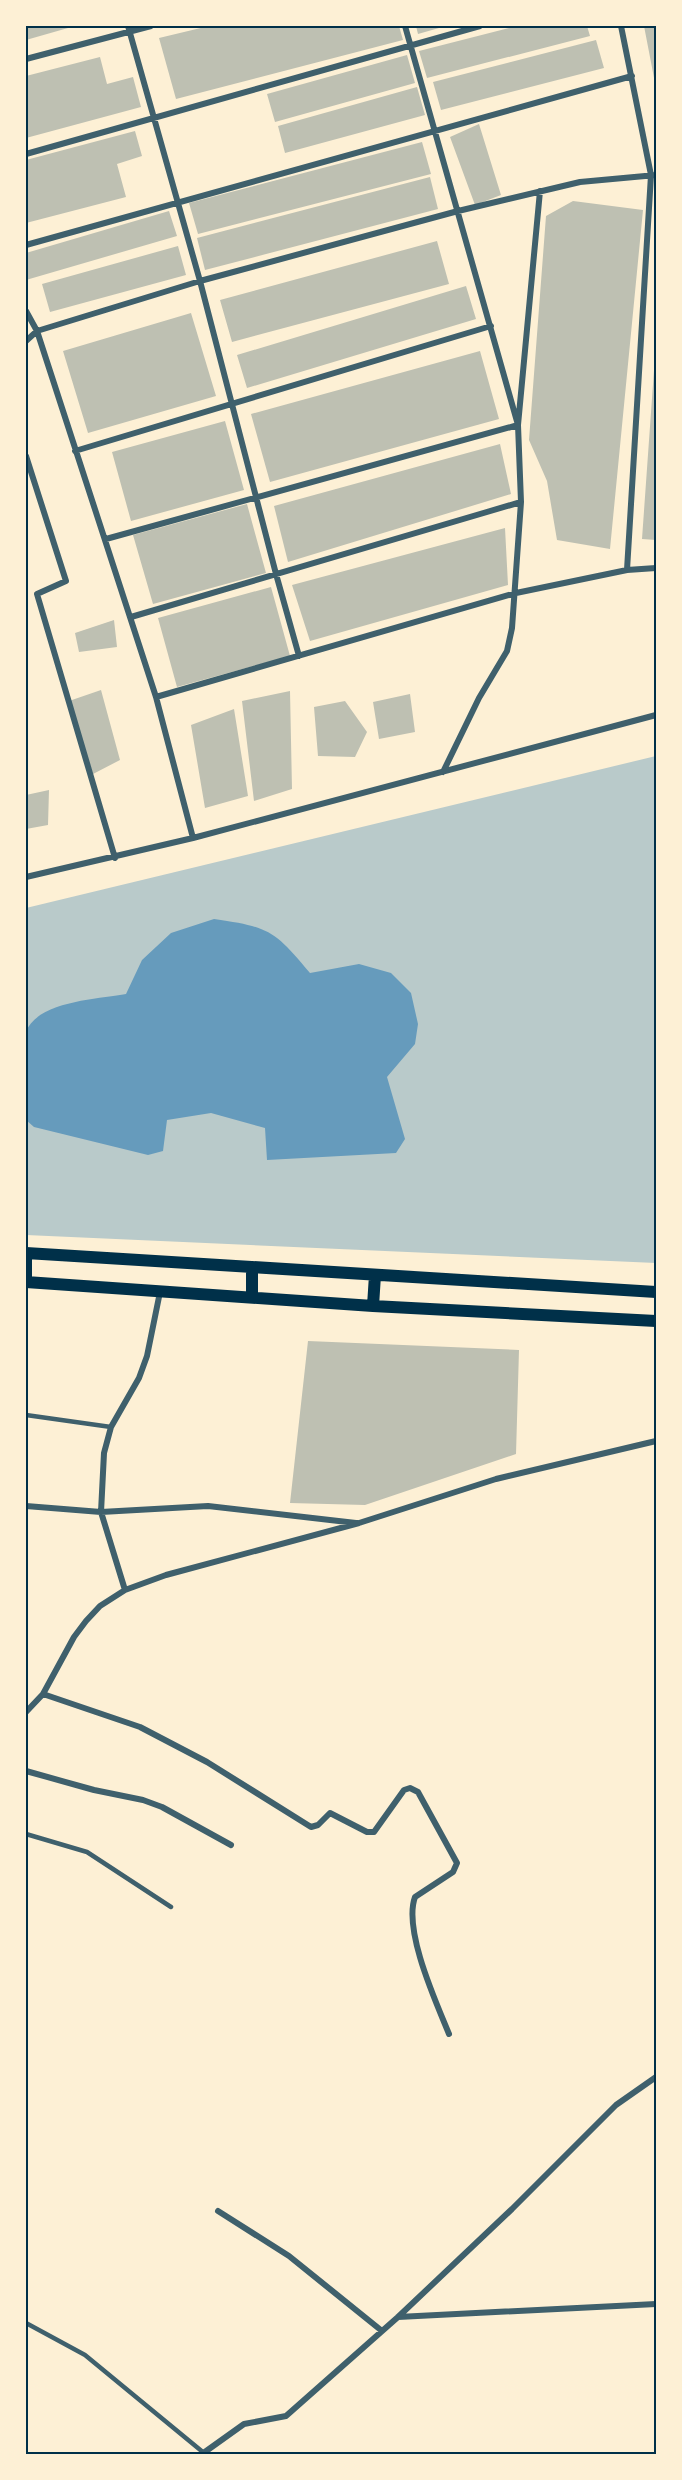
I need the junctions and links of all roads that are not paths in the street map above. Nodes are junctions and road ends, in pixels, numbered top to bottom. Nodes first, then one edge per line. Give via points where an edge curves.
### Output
1 (151, 26) edge
2 (405, 26) edge
3 (480, 26) edge
4 (621, 26) edge
5 (128, 28) edge
6 (411, 45) junction
7 (26, 59) edge
8 (632, 76) junction
9 (154, 118) junction
10 (435, 131) junction
11 (26, 154) edge
12 (654, 175) edge
13 (540, 191) junction
14 (178, 203) junction
15 (458, 211) junction
16 (26, 245) edge
17 (200, 281) junction
18 (26, 311) edge
19 (490, 326) junction
20 (37, 331) junction
21 (26, 341) edge
22 (231, 404) junction
23 (518, 425) junction
24 (75, 451) junction
25 (26, 456) edge
26 (255, 496) junction
27 (521, 502) junction
28 (106, 539) junction
29 (657, 568) edge
30 (627, 570) junction
31 (276, 574) junction
32 (516, 593) junction
33 (131, 617) junction
34 (299, 656) junction
35 (156, 697) junction
36 (657, 715) edge
37 (443, 772) junction
38 (193, 838) junction
39 (115, 858) junction
40 (26, 877) edge
41 (26, 1253) edge
42 (252, 1267) junction
43 (375, 1275) junction
44 (26, 1281) edge
45 (160, 1291) junction
46 (657, 1292) edge
47 (252, 1297) junction
48 (373, 1306) junction
49 (657, 1321) edge
50 (26, 1415) edge
51 (111, 1427) junction
52 (657, 1441) edge
53 (26, 1506) edge
54 (101, 1512) junction
55 (359, 1524) junction
56 (125, 1590) junction
57 (43, 1694) junction
58 (26, 1712) edge
59 (26, 1771) edge
60 (26, 1834) edge
61 (231, 1845) dead end
62 (171, 1907) dead end
63 (449, 2034) dead end
64 (657, 2077) edge
65 (218, 2211) dead end
66 (657, 2304) edge
67 (398, 2317) junction
68 (26, 2323) edge
69 (382, 2331) junction
70 (203, 2454) edge

1 - 5 street
2 - 6 street
3 - 6 street
4 - 8 street
5 - 7 street
5 - 9 street
6 - 9 street
6 - 10 street
8 - 10 street
8 - 12 street
9 - 11 street
9 - 14 street
10 - 14 street
10 - 15 street
12 - 13 street via 580,182
12 - 30 street
13 - 15 street
13 - 23 street
14 - 16 street
14 - 17 street
15 - 17 street
15 - 19 street
17 - 20 street
17 - 22 street
18 - 20 street
19 - 22 street
19 - 23 street
20 - 21 street
20 - 24 street
22 - 24 street
22 - 26 street
23 - 26 street
23 - 27 street
24 - 28 street
25 - 39 street via 66,581 37,594
26 - 28 street
26 - 31 street
27 - 31 street
27 - 32 street
28 - 33 street
29 - 30 street
30 - 32 street
31 - 33 street
31 - 34 street
32 - 34 street
32 - 37 street via 507,651
33 - 35 street
34 - 35 street
35 - 38 street
36 - 37 street
37 - 38 street
38 - 39 street
39 - 40 street
41 - 42 main road
41 - 44 main road
42 - 43 main road
42 - 47 main road
43 - 46 main road
43 - 48 main road
44 - 45 main road
45 - 47 main road
45 - 51 street via 140,1378
47 - 48 main road
48 - 49 main road
50 - 51 lane
51 - 54 street via 104,1453
52 - 55 street via 496,1479
53 - 54 street
54 - 55 street via 208,1506
54 - 56 street
55 - 56 street via 166,1575
56 - 57 street via 100,1606 86,1621
57 - 58 street
57 - 63 street via 140,1727 207,1762 311,1827 334,1814 374,1832 404,1790 418,1792 457,1863 453,1872 415,1897 412,1911 425,1976
59 - 61 street via 143,1800
60 - 62 lane via 87,1852
64 - 67 street via 616,2105
65 - 69 street via 289,2256
66 - 67 street
67 - 69 street
68 - 70 lane via 85,2355
69 - 70 street via 286,2415 244,2424

